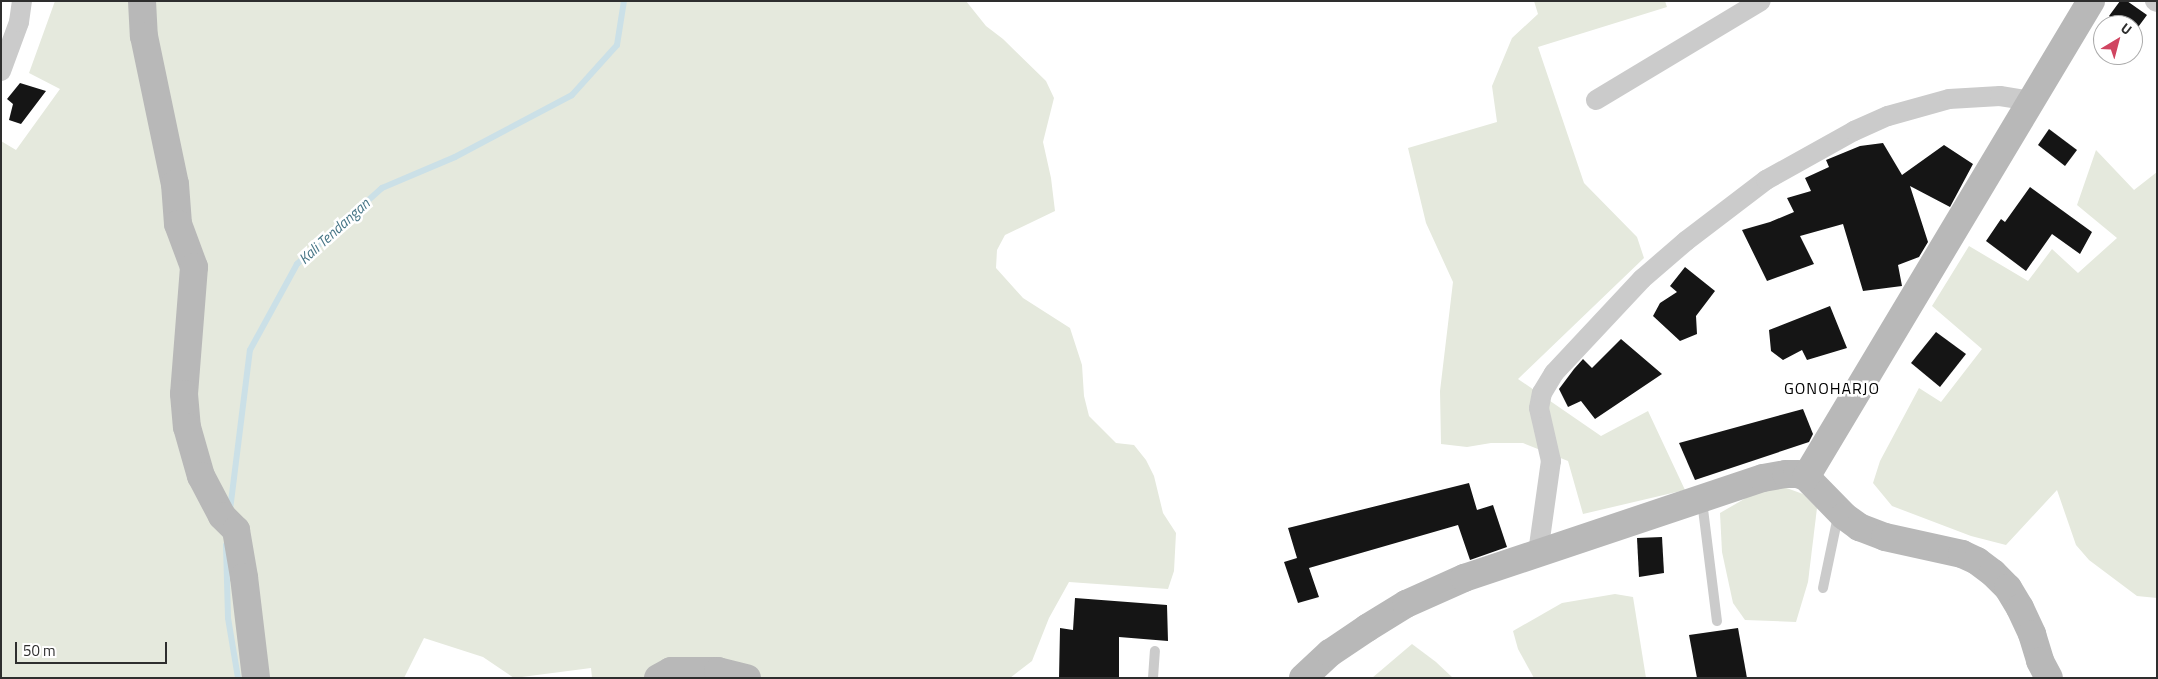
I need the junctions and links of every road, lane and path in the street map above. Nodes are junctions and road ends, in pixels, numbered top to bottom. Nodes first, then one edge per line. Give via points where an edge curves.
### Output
1 (22, 1) edge
2 (142, 1) edge
3 (1761, 1) edge
4 (2091, 1) edge
5 (1, 71) edge
6 (1596, 100) dead end
7 (2031, 101) junction
8 (1806, 477) junction
9 (1702, 499) junction
10 (1839, 511) junction
11 (1538, 553) junction
12 (1824, 588) dead end
13 (1717, 621) dead end
14 (1155, 651) dead end
15 (256, 678) edge
16 (658, 678) edge
17 (747, 678) edge
18 (1153, 678) edge
19 (1303, 678) edge
20 (2049, 678) edge

1 - 5 street via 19,22
2 - 15 street via 144,36 175,184 178,224 194,267 184,394 187,427 201,476 229,523 244,577
3 - 6 street
4 - 7 street
7 - 8 street
7 - 11 street via 2000,96 1949,99 1888,116 1854,131 1766,180 1642,279 1554,372 1542,393 1539,408 1551,461
8 - 9 street via 1786,474 1763,478
8 - 10 street
9 - 11 street
9 - 13 lane
10 - 12 lane
10 - 20 street via 1859,527 1885,537 1962,554 1993,573 2008,588 2020,608
11 - 19 street via 1464,578 1406,604 1330,653
14 - 18 lane
16 - 17 street via 670,671 708,671

